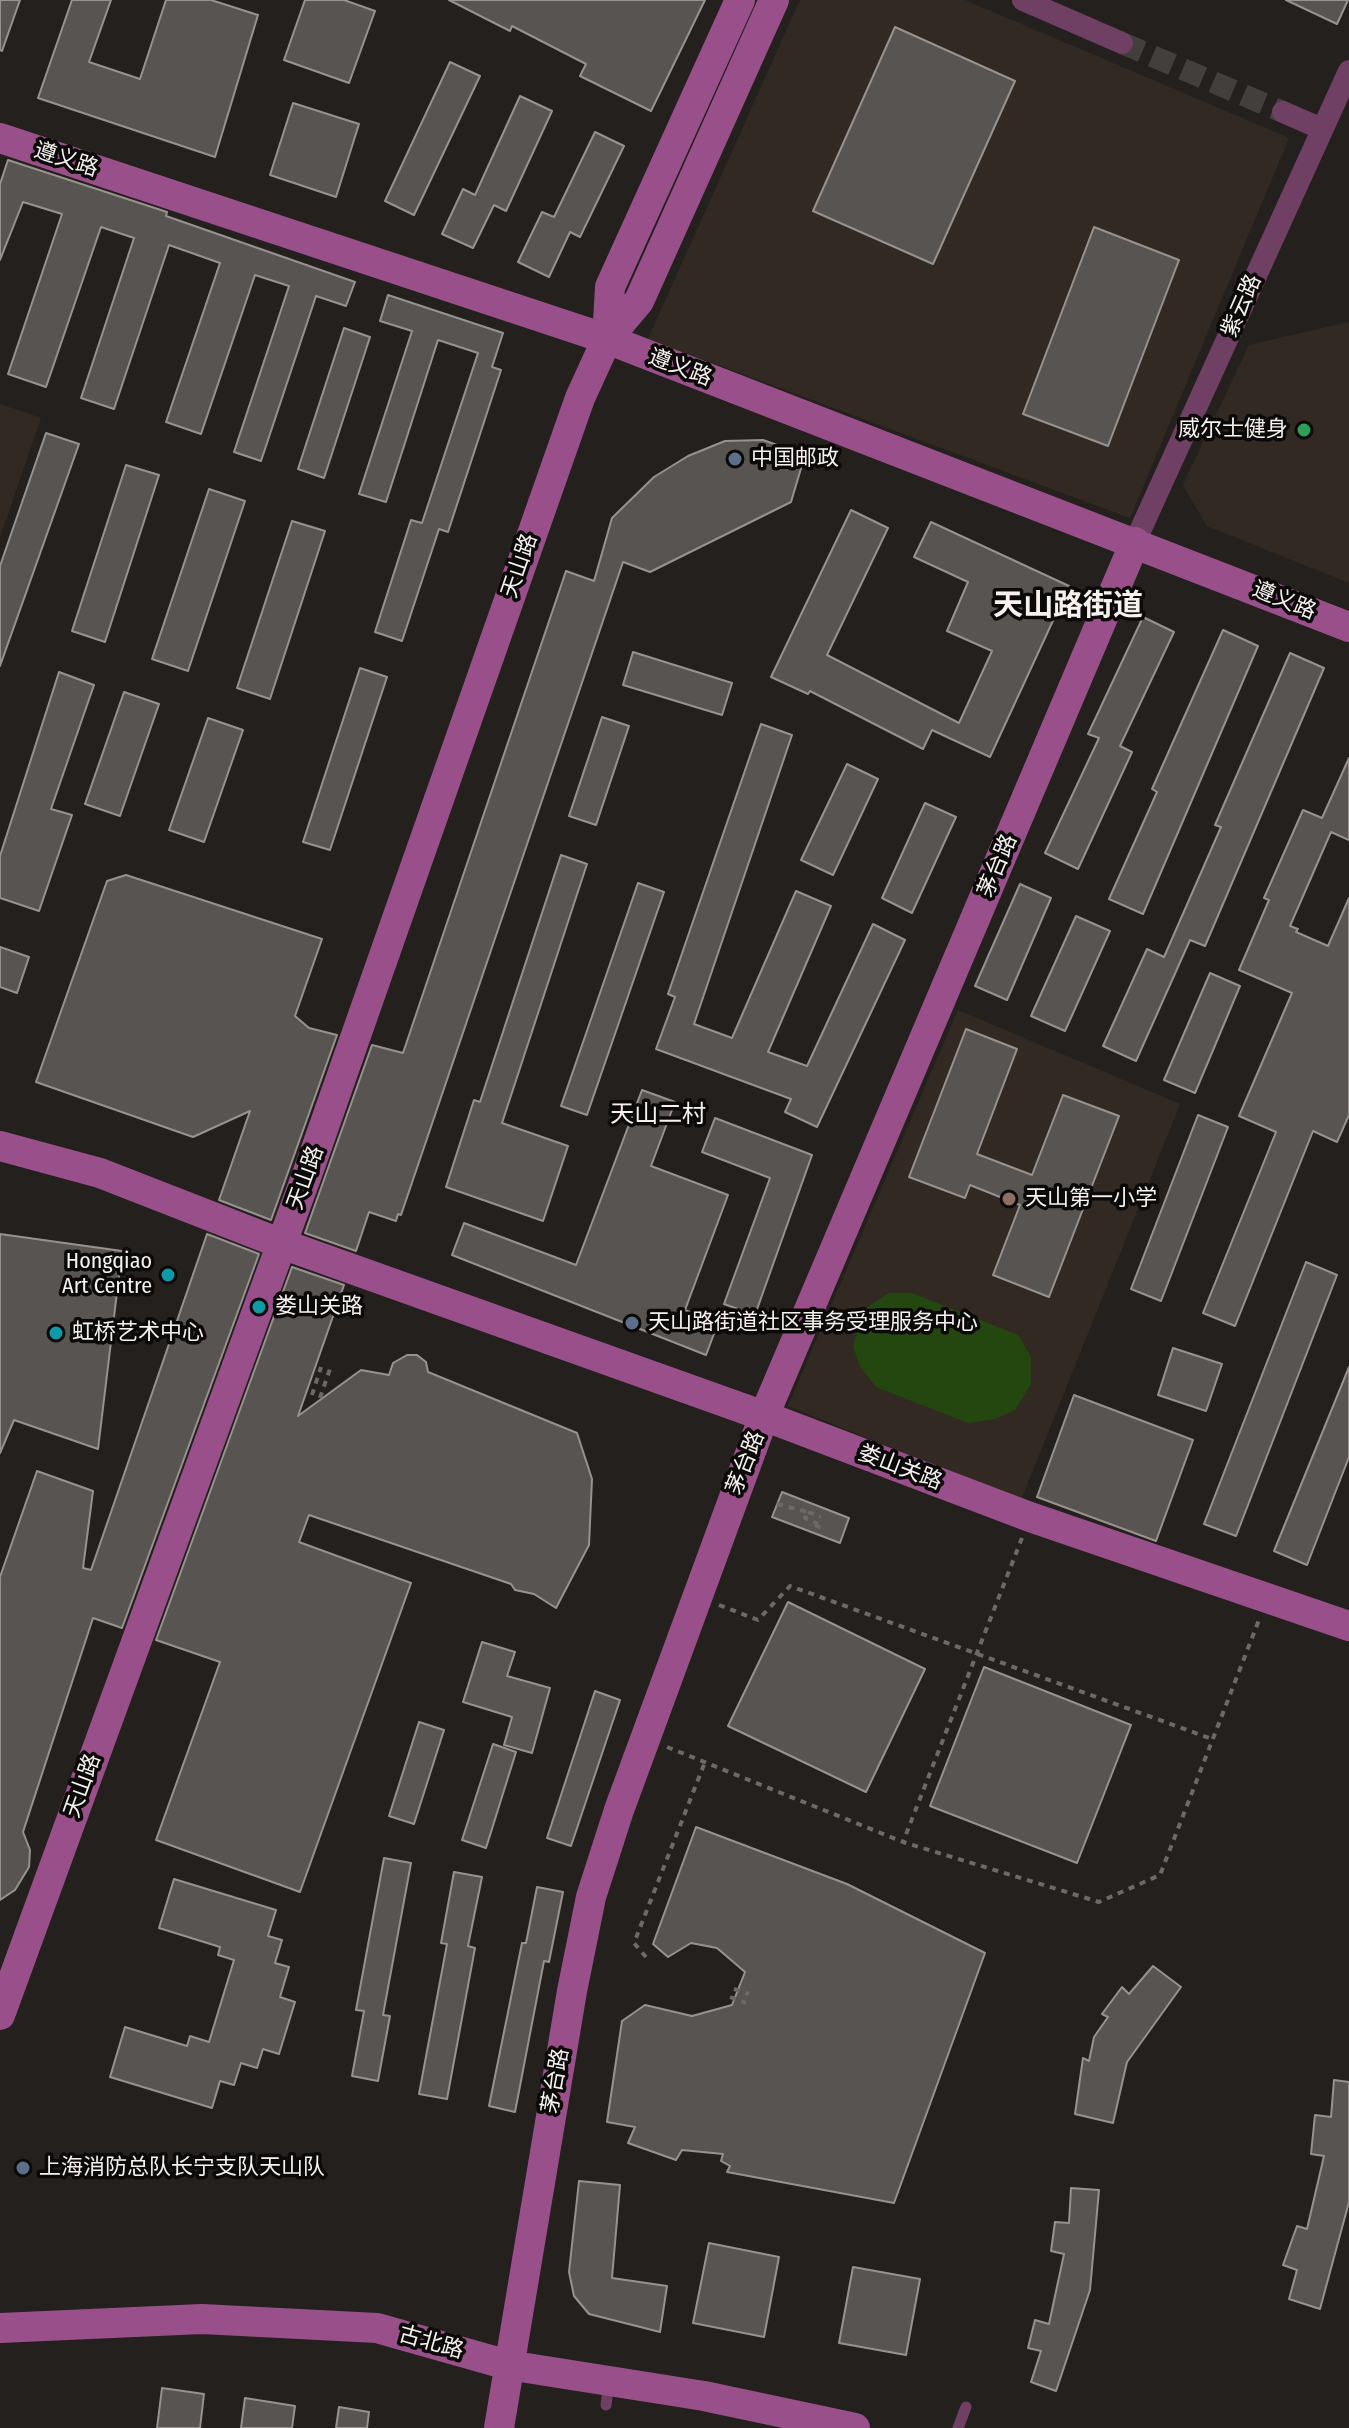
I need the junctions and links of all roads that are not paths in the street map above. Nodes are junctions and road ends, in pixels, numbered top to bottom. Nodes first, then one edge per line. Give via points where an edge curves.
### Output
1 (740, 0) edge
2 (774, 0) edge
3 (1023, 0) edge
4 (1122, 43) tunnel mouth
5 (1349, 71) edge
6 (1283, 112) tunnel mouth
7 (1322, 129) junction
8 (0, 138) edge
9 (607, 339) junction
10 (1135, 542) junction
11 (1349, 627) edge
12 (0, 1146) edge
13 (282, 1244) junction
14 (764, 1416) junction
15 (1349, 1626) edge
16 (0, 2015) edge
17 (0, 2328) edge
18 (508, 2365) junction
19 (966, 2407) dead end
20 (781, 2420) edge
21 (499, 2428) edge
22 (855, 2428) edge
23 (958, 2428) edge

1 - 9 street, 天山路 via 610,287
2 - 9 street, 天山路 via 639,301
3 - 4 street
5 - 7 street, 紫云路
6 - 7 street
7 - 10 street, 紫云路
8 - 9 street, 遵义路
9 - 10 street, 遵义路
9 - 13 street, 天山路 via 580,398
10 - 11 street, 遵义路
10 - 14 street, 茅台路
12 - 13 street, 娄山关路 via 100,1173
13 - 14 street, 娄山关路
13 - 16 street, 天山路
14 - 15 street, 娄山关路 via 1030,1517
14 - 18 street, 茅台路 via 591,1897
17 - 18 street, 古北路 via 202,2319 377,2328
18 - 20 street, 古北路 via 608,2393
18 - 21 street, 茅台路
19 - 23 lane
20 - 22 street, 古北路

